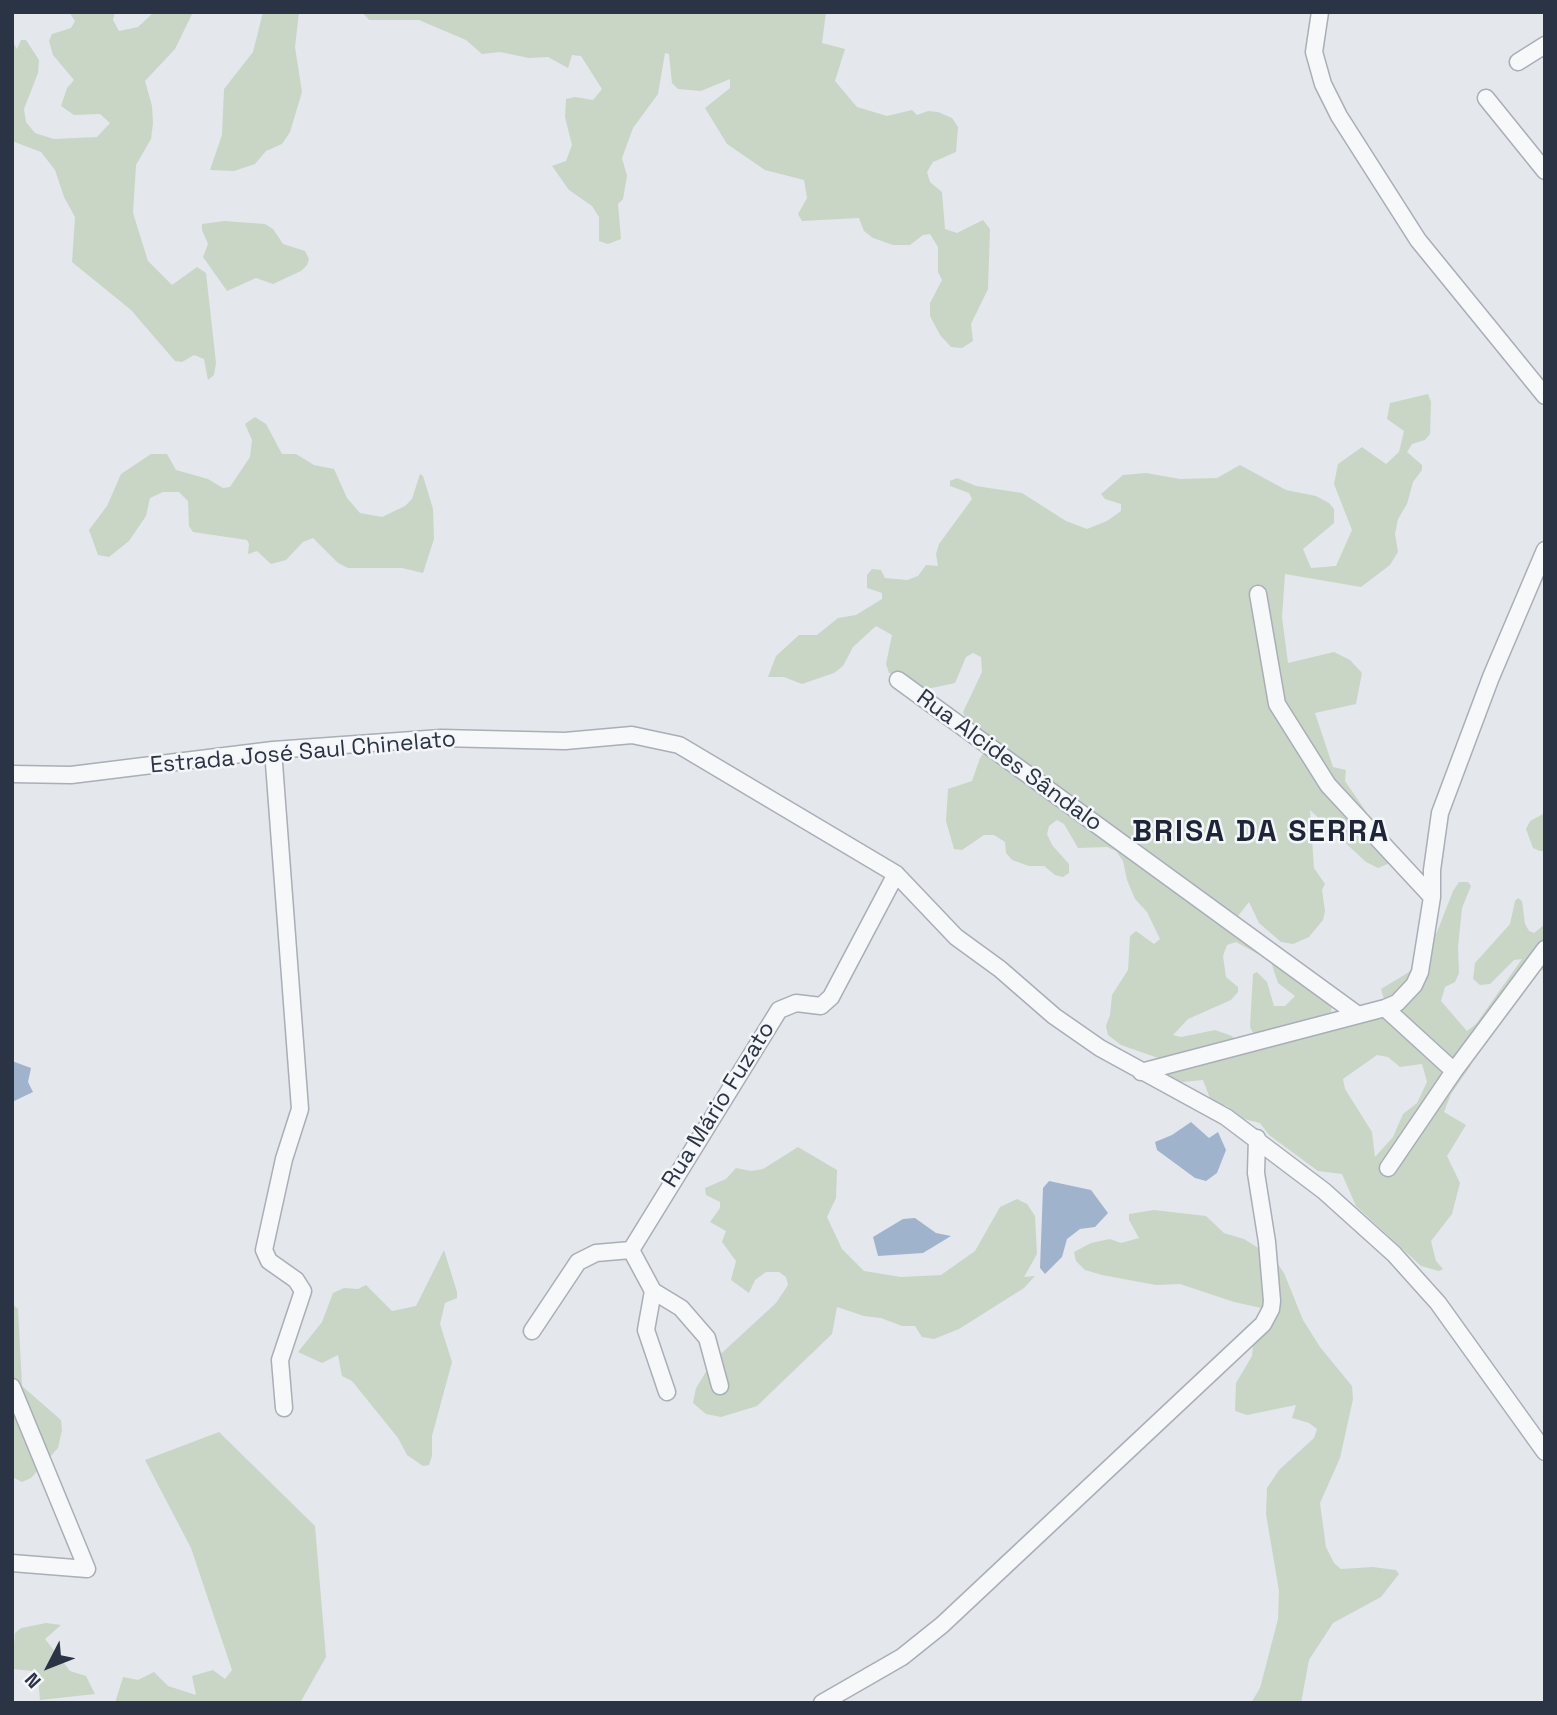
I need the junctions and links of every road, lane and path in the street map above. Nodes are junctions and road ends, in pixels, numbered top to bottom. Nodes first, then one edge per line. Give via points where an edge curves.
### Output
1 (1320, 12) edge
2 (1545, 45) edge
3 (1518, 62) dead end
4 (1486, 98) dead end
5 (1545, 171) edge
6 (1545, 396) edge
7 (1545, 550) edge
8 (1539, 585) edge
9 (1258, 594) dead end
10 (898, 680) dead end
11 (273, 750) junction
12 (12, 775) edge
13 (896, 874) junction
14 (1432, 897) junction
15 (1545, 949) edge
16 (1385, 1009) junction
17 (1358, 1015) junction
18 (1454, 1071) junction
19 (1141, 1072) junction
20 (1257, 1138) junction
21 (1388, 1168) dead end
22 (631, 1250) junction
23 (653, 1292) junction
24 (532, 1331) dead end
25 (720, 1385) dead end
26 (12, 1387) edge
27 (667, 1392) dead end
28 (284, 1408) dead end
29 (1545, 1452) edge
30 (12, 1563) edge
31 (822, 1703) edge

1 - 6 street via 1314,52 1339,116 1418,240
2 - 3 street
4 - 5 street
7 - 8 street
8 - 14 street via 1491,677 1440,813
9 - 14 street via 1277,704 1328,785
10 - 17 street, Rua Alcides Sândalo
11 - 12 street, Estrada José Saul Chinelato via 71,775
11 - 13 street, Estrada José Saul Chinelato via 441,738 658,738 679,745
11 - 28 street via 300,1109 264,1250 303,1291 280,1360
13 - 19 street, Estrada José Saul Chinelato via 956,937 1054,1016
13 - 22 street, Rua Mário Fuzato via 831,997 821,1006 796,1003 779,1010
14 - 16 street via 1420,972 1405,996
15 - 18 street
16 - 17 street
16 - 18 street
17 - 19 street
18 - 21 street
19 - 20 street, Estrada José Saul Chinelato
20 - 29 street, Estrada José Saul Chinelato via 1394,1254 1438,1303
20 - 31 street via 1256,1173 1272,1301 1263,1324 942,1625 902,1657
22 - 23 street
22 - 24 street via 596,1253 578,1262
23 - 25 street via 681,1308 707,1338
23 - 27 street via 646,1330
26 - 30 street via 87,1569

